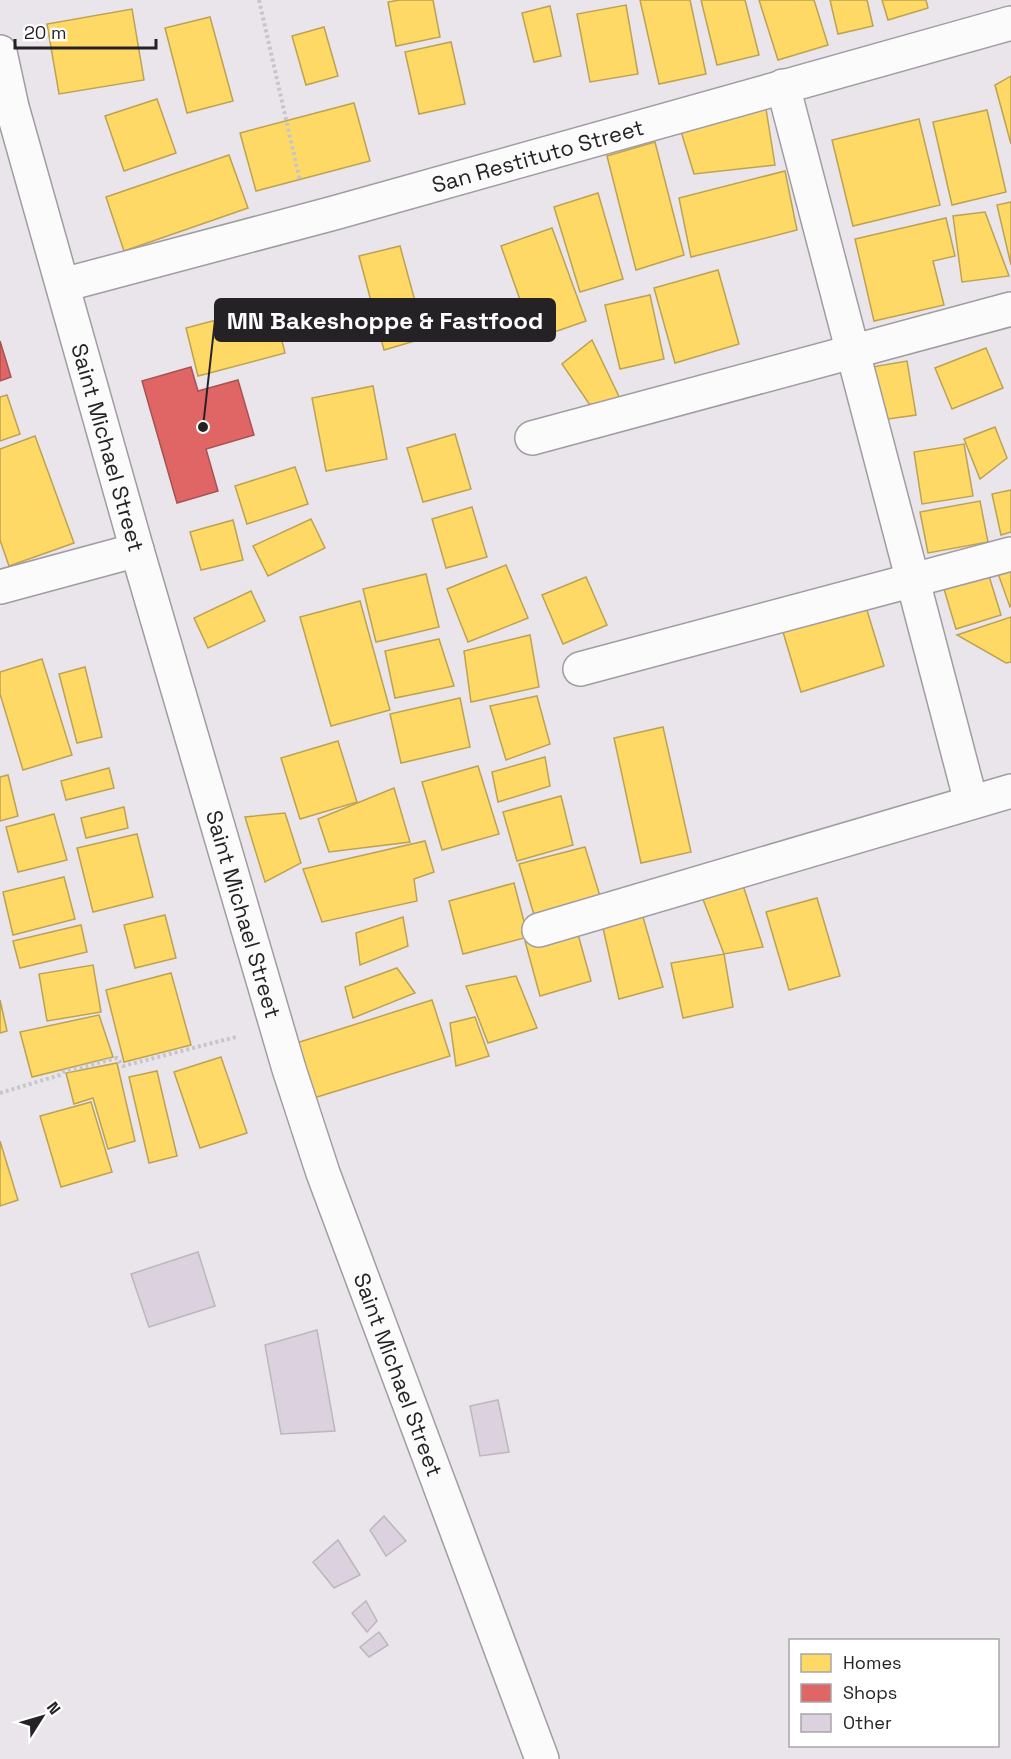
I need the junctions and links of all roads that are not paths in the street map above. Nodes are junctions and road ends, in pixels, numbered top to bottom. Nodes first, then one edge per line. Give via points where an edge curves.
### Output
1 (1011, 23) edge
2 (0, 52) edge
3 (783, 86) junction
4 (63, 285) junction
5 (1011, 309) edge
6 (853, 351) junction
7 (532, 438) dead end
8 (138, 550) junction
9 (1011, 554) edge
10 (913, 581) junction
11 (0, 587) edge
12 (580, 669) dead end
13 (1011, 791) edge
14 (971, 802) junction
15 (539, 930) dead end
16 (542, 1759) edge

1 - 3 street, San Restituto Street
2 - 4 street, Saint Michael Street
3 - 4 street, San Restituto Street
3 - 6 street
4 - 8 street, Saint Michael Street
5 - 6 street
6 - 7 street
6 - 10 street
8 - 11 street
8 - 16 street, Saint Michael Street via 323,1173
9 - 10 street
10 - 12 street
10 - 14 street
13 - 14 street
14 - 15 street

